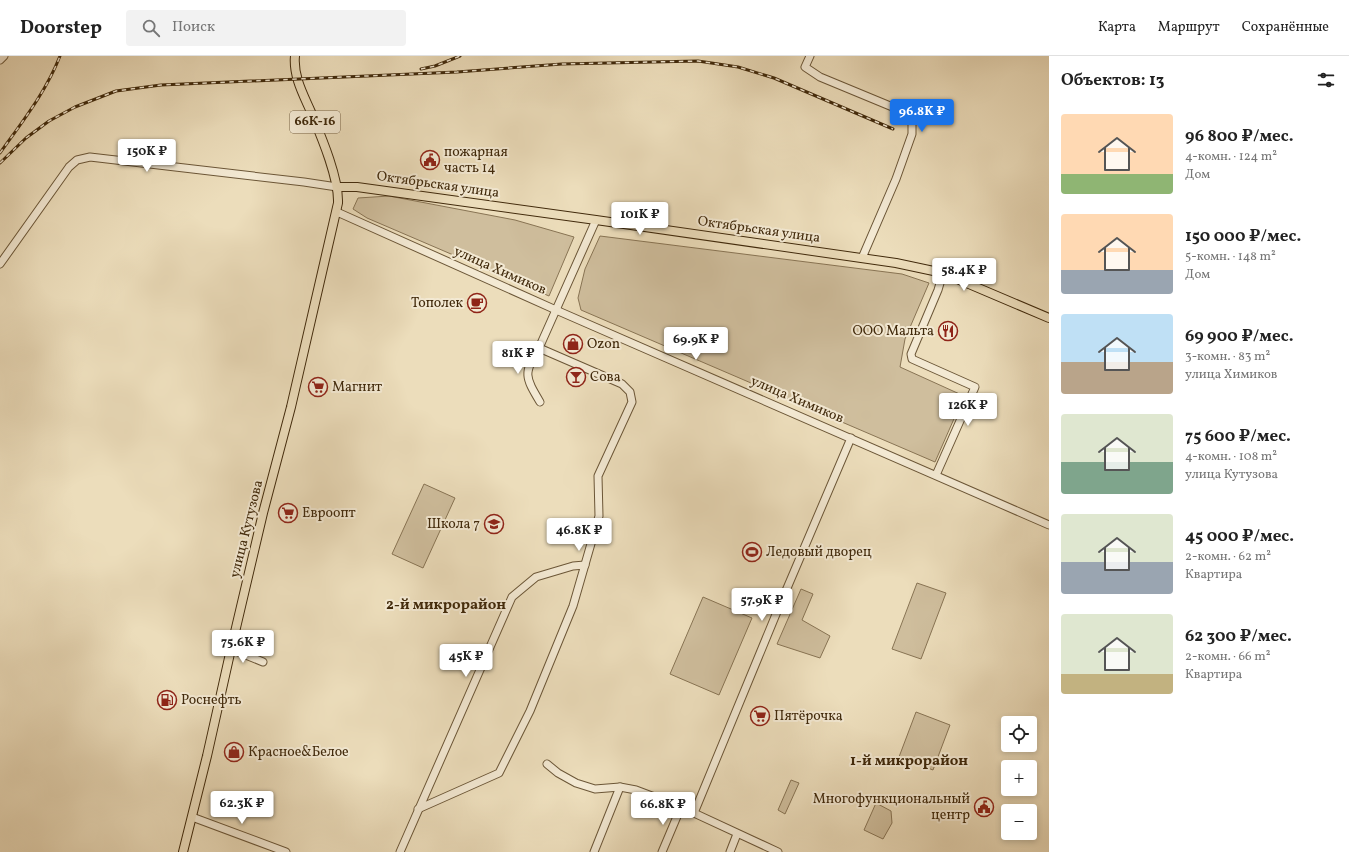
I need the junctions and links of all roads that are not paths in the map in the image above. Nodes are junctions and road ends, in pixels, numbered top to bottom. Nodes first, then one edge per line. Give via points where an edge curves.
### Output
1 (4, 56) edge
2 (295, 56) edge
3 (810, 56) edge
4 (0, 60) edge
5 (337, 188) junction
6 (337, 212) junction
7 (596, 220) junction
8 (862, 258) junction
9 (0, 264) edge
10 (944, 273) junction
11 (556, 310) junction
12 (1049, 318) edge
13 (539, 348) junction
14 (540, 402) dead end
15 (851, 438) junction
16 (936, 475) junction
17 (1049, 525) edge
18 (585, 565) junction
19 (231, 649) junction
20 (263, 662) dead end
21 (547, 764) dead end
22 (620, 788) junction
23 (681, 807) junction
24 (418, 809) junction
25 (694, 813) junction
26 (192, 816) junction
27 (737, 834) junction
28 (183, 852) edge
29 (286, 852) edge
30 (400, 852) edge
31 (594, 852) edge
32 (662, 852) edge
33 (730, 852) edge
34 (778, 852) edge

1 - 4 street
2 - 5 main road, 66К-16 via 298,84 326,152
3 - 8 street via 805,67 820,77 907,113 912,122 912,134 898,175
5 - 6 main road, 66К-16
5 - 7 main road, Октябрьская улица via 357,187
5 - 9 street via 90,157 77,160 69,167
6 - 11 street, улица Химиков
6 - 19 main road, улица Кутузова / 66К-16
7 - 8 main road, Октябрьская улица
7 - 11 street
8 - 10 main road, Октябрьская улица
10 - 12 main road, Октябрьская улица
10 - 16 street via 911,354 912,359 975,387
11 - 13 street
11 - 15 street, улица Химиков
13 - 14 street via 527,371 529,384
13 - 18 street via 622,384 630,392 632,402 598,476 599,516
15 - 16 street, улица Химиков
15 - 25 street
16 - 17 street, улица Химиков
18 - 24 street via 536,577 512,597
18 - 24 street via 573,606 530,711 499,773
19 - 20 street
19 - 26 main road, улица Кутузова / 66К-16
21 - 22 street via 576,782 595,788
22 - 23 street via 636,790
22 - 31 street
23 - 25 street
23 - 32 street
24 - 30 street
25 - 27 street
26 - 28 main road, улица Кутузова / 66К-16
26 - 29 street
27 - 33 street
27 - 34 street

